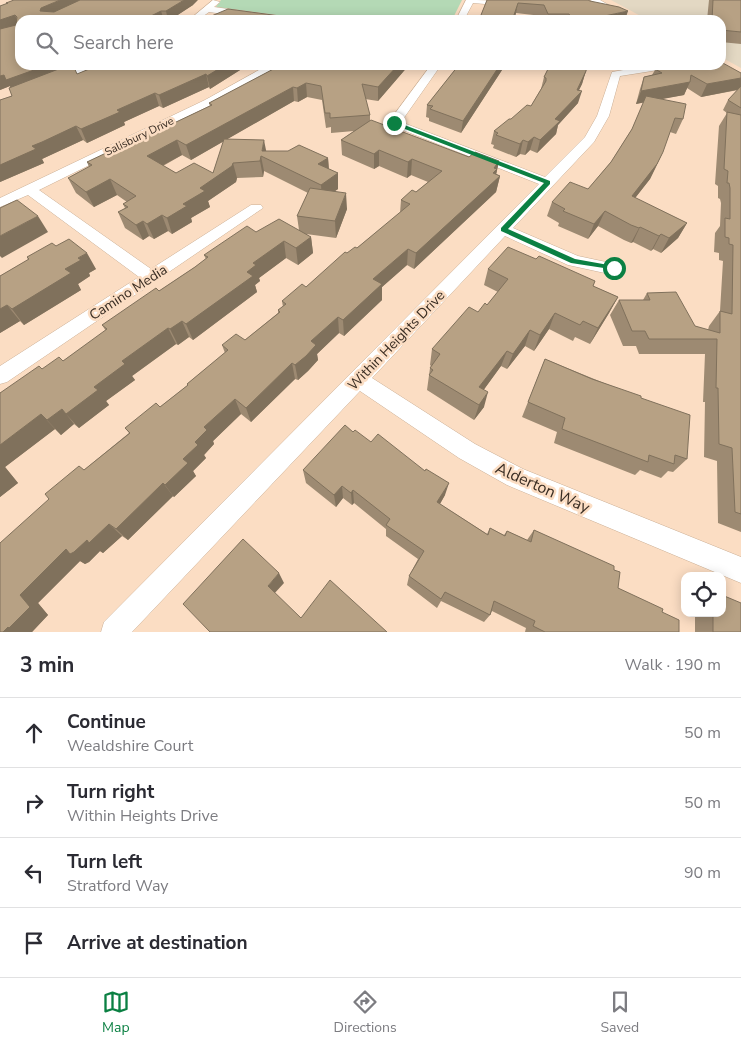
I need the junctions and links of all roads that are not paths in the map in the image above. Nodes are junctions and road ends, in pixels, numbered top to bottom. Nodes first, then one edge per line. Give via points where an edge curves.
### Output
1 (219, 0) edge
2 (470, 0) edge
3 (598, 2) edge
4 (518, 5) edge
5 (585, 6) edge
6 (208, 9) junction
7 (200, 15) edge
8 (251, 15) edge
9 (462, 15) edge
10 (622, 15) edge
11 (84, 70) edge
12 (266, 70) edge
13 (432, 70) edge
14 (640, 70) edge
15 (44, 85) edge
16 (548, 183) junction
17 (29, 189) junction
18 (0, 203) edge
19 (256, 208) dead end
20 (503, 229) junction
21 (614, 268) dead end
22 (151, 277) junction
23 (0, 376) edge
24 (358, 379) junction
25 (741, 570) edge
26 (114, 632) edge

1 - 6 street
2 - 4 street
2 - 9 street
3 - 5 street
3 - 10 street
6 - 7 street
6 - 8 street
11 - 15 street
12 - 17 street, Salisbury Drive via 209,102
13 - 16 street via 394,123
14 - 16 street, Within Heights Drive via 616,74 598,127
16 - 20 street, Within Heights Drive
17 - 18 street, Salisbury Drive
17 - 22 street
19 - 22 street, Camino Media
20 - 21 street via 574,261
20 - 24 street, Within Heights Drive
22 - 23 street, Camino Media
24 - 25 street, Alderton Way via 467,451 515,477
24 - 26 street, Within Heights Drive

